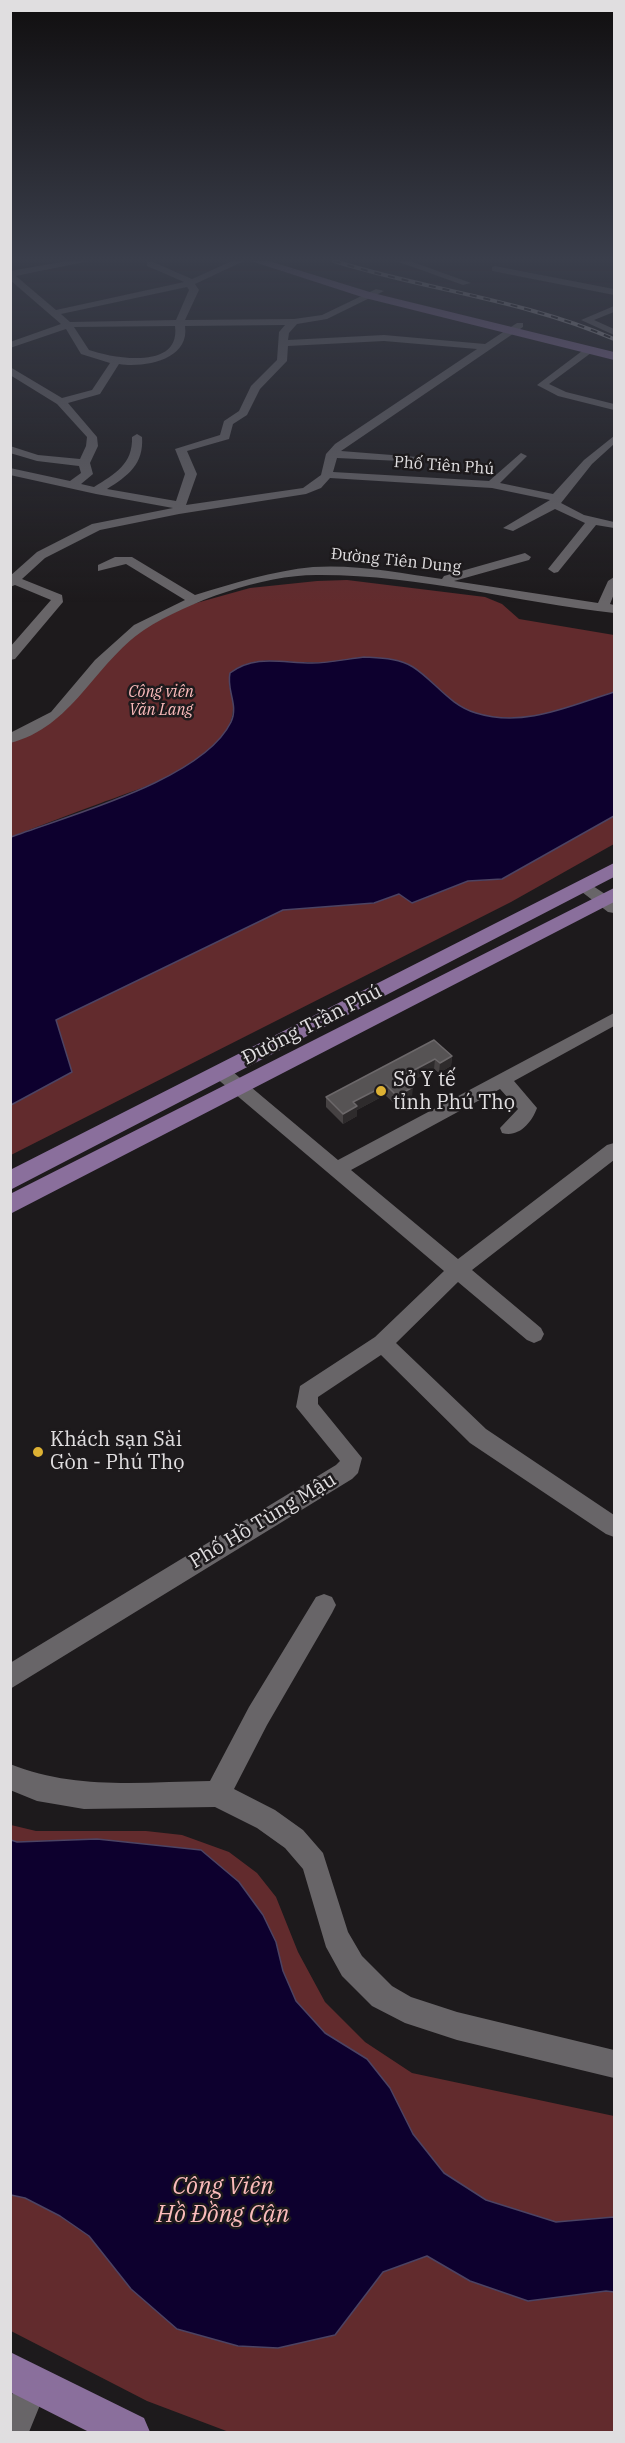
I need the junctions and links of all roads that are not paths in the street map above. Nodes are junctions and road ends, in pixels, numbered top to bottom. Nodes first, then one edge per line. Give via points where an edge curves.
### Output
1 (18, 375) edge
2 (107, 375) edge
3 (268, 375) edge
4 (443, 375) edge
5 (556, 375) edge
6 (61, 402) junction
7 (615, 407) edge
8 (137, 437) dead end
9 (615, 439) edge
10 (10, 449) edge
11 (332, 454) junction
12 (521, 456) dead end
13 (37, 458) junction
14 (417, 460) dead end
15 (84, 463) junction
16 (14, 473) edge
17 (325, 479) junction
18 (10, 482) edge
19 (72, 485) junction
20 (492, 485) junction
21 (96, 491) junction
22 (555, 501) junction
23 (179, 508) junction
24 (593, 521) junction
25 (615, 525) edge
26 (509, 528) dead end
27 (525, 557) dead end
28 (102, 568) dead end
29 (554, 569) dead end
30 (615, 580) edge
31 (12, 581) edge
32 (442, 581) junction
33 (194, 600) junction
34 (608, 608) edge
35 (10, 656) edge
36 (10, 739) edge
37 (615, 869) edge
38 (584, 885) junction
39 (611, 900) edge
40 (615, 1019) edge
41 (221, 1072) junction
42 (503, 1081) junction
43 (238, 1086) junction
44 (509, 1128) dead end
45 (614, 1151) edge
46 (337, 1169) junction
47 (10, 1181) edge
48 (10, 1205) edge
49 (458, 1270) junction
50 (534, 1334) dead end
51 (382, 1343) junction
52 (615, 1527) edge
53 (324, 1605) dead end
54 (10, 1677) edge
55 (10, 1777) edge
56 (217, 1794) junction
57 (615, 2064) edge
58 (22, 2377) edge
59 (13, 2433) edge
60 (130, 2433) edge

1 - 6 street
2 - 6 street via 96,392
3 - 23 street via 255,388 243,413 228,423 225,437 181,449 191,474
4 - 11 street
5 - 7 street via 542,385
6 - 15 street via 92,437
8 - 21 street via 139,447 134,464
9 - 22 street via 588,462
10 - 13 street
11 - 14 street
11 - 17 street
12 - 20 street
13 - 15 street
13 - 16 street
15 - 19 street via 87,474
16 - 18 street
16 - 19 street
17 - 20 street, Phố Tiên Phú
17 - 23 street via 306,491
19 - 21 street
20 - 22 street, Phố Tiên Phú
21 - 23 street
22 - 24 street, Phố Tiên Phú via 571,515
22 - 26 street
23 - 31 street via 84,531 41,555
24 - 25 street, Phố Tiên Phú
24 - 29 street
27 - 32 street
28 - 33 street via 128,560
30 - 34 street
31 - 35 street via 58,598
32 - 33 street, Đường Tiên Dung via 314,571 257,580
32 - 34 street, Đường Tiên Dung
33 - 36 street, Đường Tiên Dung via 139,628 100,663 56,715
37 - 38 main road, Đường Trần Phú
38 - 39 street
38 - 41 main road, Đường Trần Phú
39 - 43 main road, Đường Trần Phú
40 - 42 street
41 - 43 street
41 - 47 main road, Đường Trần Phú
42 - 44 street via 528,1108 524,1118
42 - 46 street
43 - 46 street
43 - 48 main road, Đường Trần Phú
45 - 49 street, Phố Hồ Tùng Mậu
46 - 49 street
49 - 50 street
49 - 51 street, Phố Hồ Tùng Mậu
51 - 52 street via 478,1436
51 - 54 street, Phố Hồ Tùng Mậu via 308,1392 307,1407 351,1458 344,1472
53 - 56 street
55 - 56 street via 37,1788 84,1796
56 - 57 street via 266,1819 294,1839 314,1862 336,1937 352,1966 382,1996 405,2009 457,2026
58 - 59 street
58 - 60 main road

